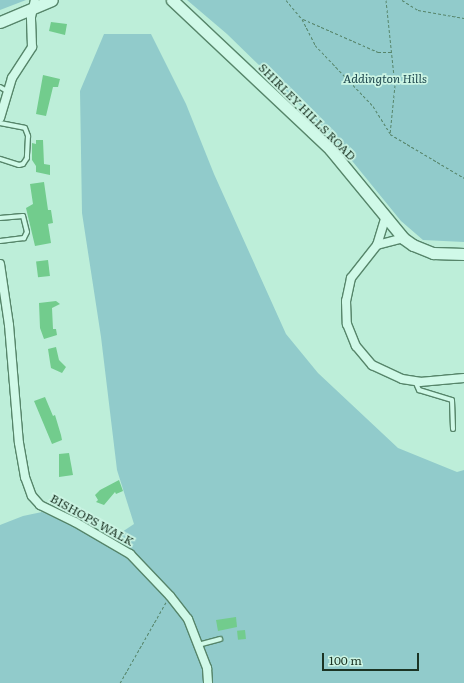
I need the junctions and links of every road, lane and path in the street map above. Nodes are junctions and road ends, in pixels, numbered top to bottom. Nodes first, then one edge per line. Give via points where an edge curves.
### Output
1 (52, 0) edge
2 (172, 0) edge
3 (286, 0) edge
4 (386, 0) edge
5 (402, 0) edge
6 (34, 3) edge
7 (464, 18) edge
8 (302, 19) junction
9 (0, 22) edge
10 (392, 52) junction
11 (4, 89) edge
12 (0, 118) edge
13 (0, 123) edge
14 (390, 134) junction
15 (0, 159) edge
16 (464, 178) edge
17 (0, 218) edge
18 (385, 219) junction
19 (403, 238) junction
20 (0, 241) edge
21 (377, 245) junction
22 (464, 254) edge
23 (0, 264) edge
24 (464, 378) edge
25 (414, 381) junction
26 (453, 429) dead end
27 (170, 596) junction
28 (220, 639) dead end
29 (198, 645) junction
30 (120, 683) edge
31 (208, 683) edge

1 - 6 street
2 - 18 street, SHIRLEY HILLS ROAD via 330,149
3 - 8 path
4 - 10 path
5 - 7 path via 418,10
6 - 9 street
6 - 11 street via 32,47
8 - 10 path via 378,52
8 - 14 path via 315,45 373,106
10 - 14 path via 395,85
11 - 12 street
13 - 15 lane via 25,128 28,136 27,158 23,164 19,166
14 - 16 path
17 - 20 lane via 23,216 27,232 24,238
18 - 19 street, SHIRLEY HILLS ROAD
18 - 21 street
19 - 21 street
19 - 22 street, SHIRLEY HILLS ROAD via 432,253
21 - 25 street via 351,278 346,301 347,324 356,346 372,365 402,379
23 - 27 street, BISHOPS WALK via 9,325 19,443 25,477 32,496 40,505 130,554
24 - 25 street
25 - 26 lane via 419,390 452,400
27 - 29 street, BISHOPS WALK via 188,619
27 - 30 path
28 - 29 lane
29 - 31 street, BISHOPS WALK via 207,668

